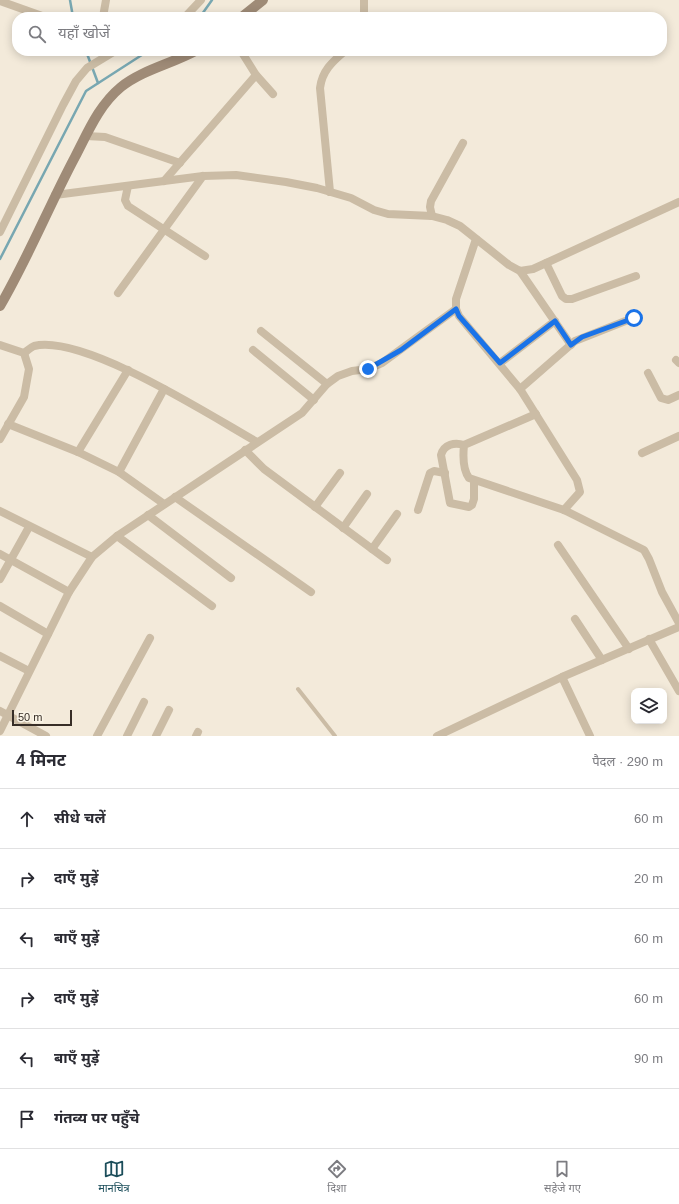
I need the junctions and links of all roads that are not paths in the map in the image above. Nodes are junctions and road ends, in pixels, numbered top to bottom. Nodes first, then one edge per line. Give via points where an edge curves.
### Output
1 (106, 0) edge
2 (201, 0) edge
3 (263, 0) edge
4 (364, 0) edge
5 (6, 1) edge
6 (33, 12) edge
7 (104, 12) edge
8 (190, 12) edge
9 (248, 12) edge
10 (364, 12) edge
11 (107, 56) edge
12 (184, 56) edge
13 (244, 56) edge
14 (339, 56) edge
15 (256, 75) junction
16 (273, 94) dead end
17 (86, 136) junction
18 (463, 143) dead end
19 (180, 163) junction
20 (203, 176) junction
21 (164, 181) junction
22 (128, 186) junction
23 (330, 192) junction
24 (55, 195) junction
25 (679, 202) edge
26 (432, 216) junction
27 (164, 230) junction
28 (0, 232) edge
29 (476, 238) junction
30 (205, 256) dead end
31 (546, 263) junction
32 (520, 271) junction
33 (636, 276) dead end
34 (118, 293) dead end
35 (0, 306) edge
36 (456, 309) junction
37 (634, 318) dead end
38 (555, 321) junction
39 (261, 331) dead end
40 (0, 345) edge
41 (571, 345) junction
42 (253, 350) dead end
43 (24, 353) junction
44 (500, 363) junction
45 (128, 370) junction
46 (648, 373) dead end
47 (328, 384) junction
48 (164, 389) junction
49 (521, 391) junction
50 (679, 395) edge
51 (314, 400) junction
52 (536, 414) junction
53 (8, 424) junction
54 (679, 436) edge
55 (0, 439) edge
56 (257, 442) junction
57 (464, 445) junction
58 (245, 450) junction
59 (78, 452) junction
60 (642, 453) dead end
61 (119, 472) junction
62 (340, 473) dead end
63 (445, 473) junction
64 (474, 482) junction
65 (366, 494) dead end
66 (175, 497) junction
67 (164, 504) junction
68 (315, 507) junction
69 (418, 510) dead end
70 (564, 510) junction
71 (0, 511) edge
72 (397, 514) dead end
73 (148, 515) junction
74 (29, 527) junction
75 (343, 528) junction
76 (117, 536) junction
77 (558, 545) dead end
78 (372, 549) junction
79 (0, 554) edge
80 (92, 557) junction
81 (11, 560) junction
82 (387, 560) dead end
83 (231, 578) dead end
84 (0, 579) edge
85 (69, 592) junction
86 (311, 592) dead end
87 (0, 606) edge
88 (212, 606) dead end
89 (574, 619) dead end
90 (679, 623) edge
91 (679, 626) edge
92 (48, 634) junction
93 (150, 638) dead end
94 (649, 640) junction
95 (629, 649) junction
96 (0, 656) edge
97 (602, 660) junction
98 (29, 671) junction
99 (562, 677) junction
100 (298, 689) dead end
101 (679, 691) edge
102 (144, 702) dead end
103 (169, 710) dead end
104 (4, 713) edge
105 (0, 731) edge
106 (46, 736) edge
107 (97, 736) edge
108 (127, 736) edge
109 (156, 736) edge
110 (335, 736) edge
111 (437, 736) edge
112 (590, 736) edge

1 - 7 street
2 - 8 street
3 - 9 street
4 - 10 street
5 - 6 street
11 - 28 street via 87,68 76,81
12 - 17 street via 122,86 103,104
13 - 15 street
14 - 23 street via 321,77 320,88
15 - 16 street
15 - 19 street
17 - 19 street via 105,137
17 - 24 street
18 - 26 street via 431,201
19 - 21 street
20 - 21 street
20 - 23 street via 236,175 261,178
20 - 27 street
21 - 22 street
22 - 24 street
22 - 27 street via 125,200 128,206
23 - 26 street via 388,214
24 - 35 street via 20,271
25 - 31 street
26 - 29 street via 460,226
27 - 30 street
27 - 34 street
29 - 32 street
29 - 36 street via 456,299
31 - 32 street
31 - 33 street via 562,296 566,299
32 - 38 street
36 - 44 street via 459,316
36 - 47 street via 382,363 338,376
37 - 41 street via 582,337
38 - 41 street
38 - 44 street
39 - 47 street
40 - 43 street
41 - 49 street
42 - 51 street
43 - 45 street via 33,346 44,345 104,359
43 - 53 street via 30,370 24,397
44 - 49 street
45 - 48 street
45 - 59 street
46 - 50 street via 661,398 668,400
47 - 51 street
48 - 56 street
48 - 61 street
49 - 52 street
51 - 56 street via 302,413
52 - 57 street
52 - 70 street via 580,485 577,498
53 - 55 street
53 - 59 street
54 - 60 street
56 - 58 street
57 - 63 street via 456,443 442,450
57 - 64 street via 466,475
58 - 66 street
58 - 68 street via 264,469
59 - 61 street
61 - 67 street
62 - 68 street
63 - 64 street via 448,500 453,505 472,505
63 - 69 street via 430,473
64 - 70 street
65 - 75 street
66 - 67 street
66 - 86 street
67 - 73 street
68 - 75 street
70 - 90 street via 644,550
71 - 74 street
72 - 78 street
73 - 76 street
73 - 83 street
74 - 80 street
74 - 81 street
75 - 78 street
76 - 80 street
76 - 88 street
77 - 95 street
78 - 82 street
79 - 81 street
80 - 85 street
81 - 84 street
81 - 85 street
85 - 92 street
87 - 92 street
89 - 97 street
91 - 94 street
92 - 98 street
93 - 107 street
94 - 95 street
94 - 101 street
95 - 97 street
96 - 98 street
97 - 99 street
98 - 104 street
99 - 111 street
99 - 112 street
100 - 110 lane
102 - 108 street
103 - 109 street
104 - 105 street
104 - 106 street

